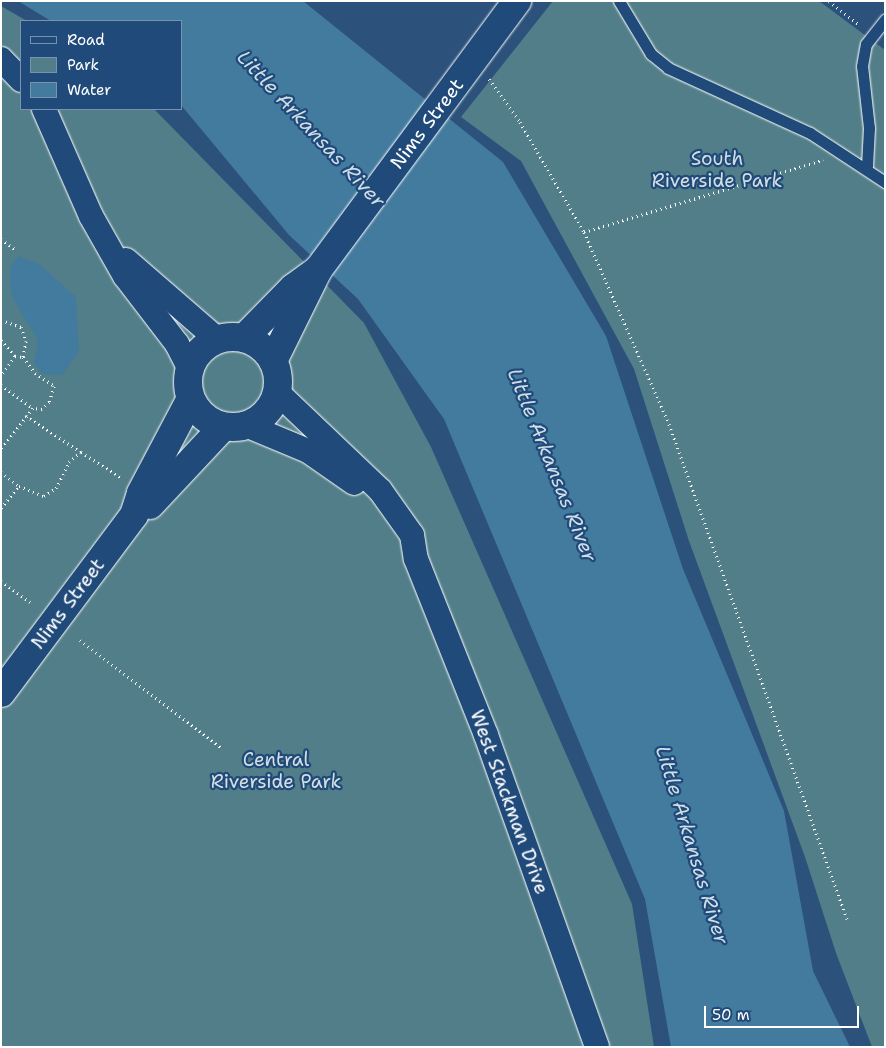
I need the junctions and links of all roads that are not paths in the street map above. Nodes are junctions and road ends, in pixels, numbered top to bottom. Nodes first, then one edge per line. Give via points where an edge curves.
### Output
1 (517, 1) edge
2 (619, 1) edge
3 (885, 20) edge
4 (1, 59) edge
5 (20, 79) edge
6 (44, 110) edge
7 (867, 166) junction
8 (885, 182) edge
9 (112, 249) junction
10 (318, 270) junction
11 (244, 338) junction
12 (217, 339) junction
13 (273, 361) junction
14 (189, 368) junction
15 (278, 393) junction
16 (190, 400) junction
17 (236, 426) junction
18 (134, 516) junction
19 (416, 559) junction
20 (1, 693) edge
21 (596, 1047) edge

1 - 10 street, Nims Street via 469,83
2 - 7 lane via 651,54 668,68
3 - 7 lane via 866,44 862,66 869,128
4 - 5 street
6 - 9 street via 91,216
7 - 8 lane
9 - 12 street
9 - 14 street via 125,276 177,344
10 - 11 street, Nims Street via 293,288
10 - 13 street, Nims Street
11 - 12 street
11 - 13 street
12 - 14 street via 205,346
13 - 15 street
14 - 16 street
15 - 17 street via 262,418
15 - 19 street, West Stackman Drive via 398,510 412,535
16 - 17 street via 198,412
16 - 18 street, Nims Street via 141,493
17 - 18 street, Nims Street via 154,503
17 - 19 street, West Stackman Drive via 275,434 344,473 369,496
18 - 20 street, Nims Street
19 - 21 street, West Stackman Drive via 486,735

